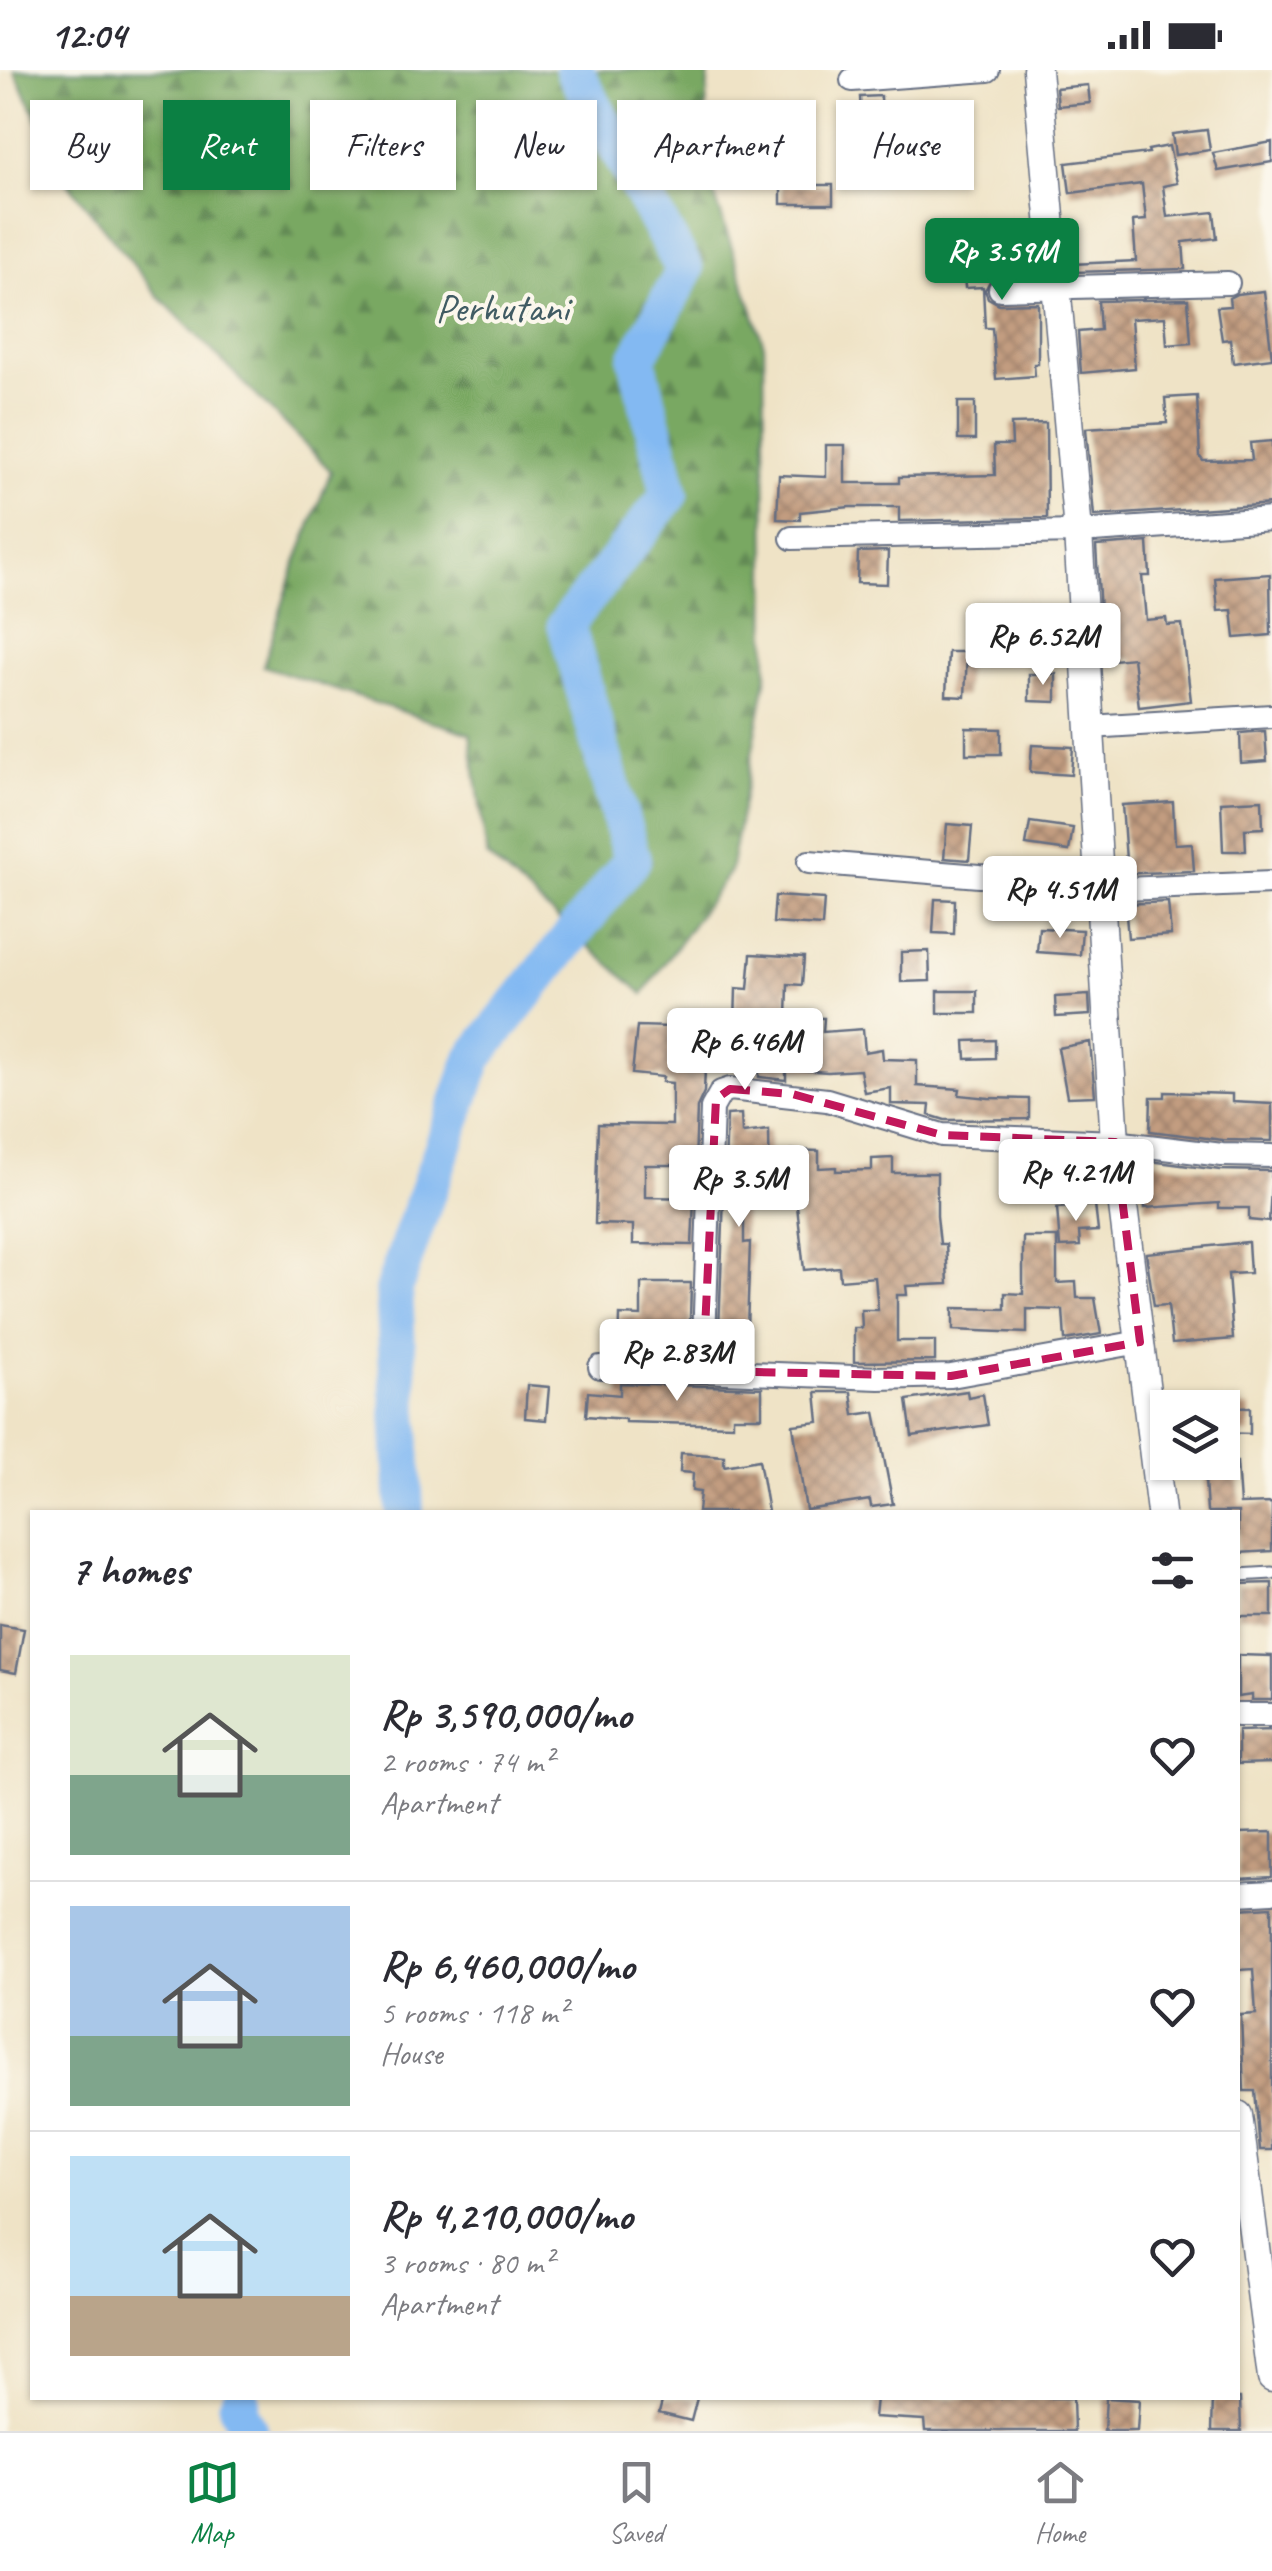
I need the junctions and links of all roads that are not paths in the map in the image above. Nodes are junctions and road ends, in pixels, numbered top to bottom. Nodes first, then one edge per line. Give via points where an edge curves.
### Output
1 (988, 70) edge
2 (1037, 70) edge
3 (852, 80) dead end
4 (1228, 283) dead end
5 (1056, 286) junction
6 (1000, 289) dead end
7 (1272, 519) edge
8 (1078, 532) junction
9 (792, 538) dead end
10 (1272, 716) edge
11 (1089, 727) junction
12 (809, 862) dead end
13 (1272, 882) edge
14 (1098, 884) junction
15 (1115, 1142) junction
16 (1272, 1156) edge
17 (1140, 1342) junction
18 (600, 1367) dead end
19 (704, 1371) junction
20 (1160, 1510) edge
21 (1272, 1573) edge
22 (1240, 1575) edge
23 (1240, 1715) edge
24 (1272, 1715) edge
25 (1272, 1892) edge
26 (1240, 1894) edge
27 (1241, 2164) edge
28 (1268, 2315) edge
29 (1272, 2378) edge

1 - 3 street
2 - 5 street
4 - 5 street
5 - 6 street
5 - 8 street
7 - 8 street
8 - 9 street
8 - 11 street
10 - 11 street
11 - 14 street
12 - 14 street
13 - 14 street
14 - 15 street
15 - 16 street
15 - 17 street
15 - 19 street via 942,1135 827,1100 722,1092 712,1108
17 - 19 street via 951,1376
17 - 20 street
18 - 19 street
21 - 22 lane
23 - 24 street
25 - 26 street
27 - 28 street
28 - 29 street

